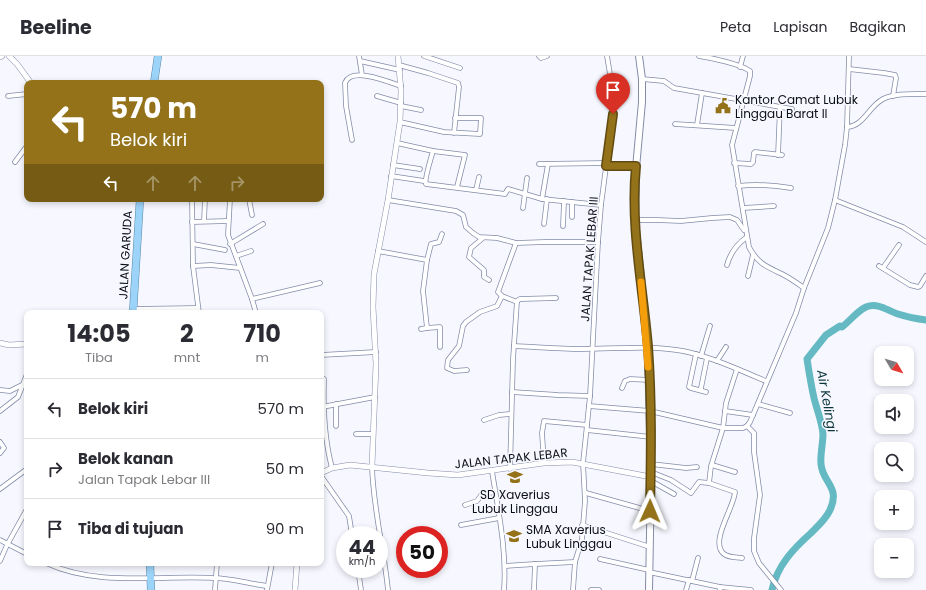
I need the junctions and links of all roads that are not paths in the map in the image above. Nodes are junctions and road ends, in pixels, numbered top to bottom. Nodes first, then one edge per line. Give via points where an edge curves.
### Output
1 (9, 56) edge
2 (158, 56) edge
3 (398, 56) edge
4 (424, 56) edge
5 (539, 56) edge
6 (547, 56) edge
7 (606, 56) edge
8 (639, 56) edge
9 (699, 56) edge
10 (706, 56) edge
11 (743, 56) edge
12 (849, 56) edge
13 (360, 58) edge
14 (721, 58) edge
15 (399, 67) junction
16 (740, 67) junction
17 (460, 68) dead end
18 (849, 69) junction
19 (362, 75) junction
20 (642, 79) junction
21 (29, 80) edge
22 (154, 80) edge
23 (401, 86) junction
24 (702, 93) junction
25 (24, 94) edge
26 (926, 94) edge
27 (8, 96) dead end
28 (377, 96) dead end
29 (893, 96) junction
30 (744, 101) junction
31 (401, 104) junction
32 (780, 107) junction
33 (792, 109) dead end
34 (421, 110) dead end
35 (455, 118) junction
36 (400, 122) junction
37 (675, 124) dead end
38 (698, 125) junction
39 (847, 127) junction
40 (736, 128) junction
41 (454, 134) junction
42 (352, 140) dead end
43 (397, 143) junction
44 (24, 150) edge
45 (433, 151) junction
46 (15, 162) dead end
47 (734, 163) junction
48 (539, 164) dead end
49 (548, 164) junction
50 (393, 165) junction
51 (606, 165) junction
52 (636, 166) junction
53 (420, 169) dead end
54 (391, 176) junction
55 (479, 177) dead end
56 (527, 178) dead end
57 (424, 181) junction
58 (738, 186) junction
59 (457, 187) junction
60 (791, 188) dead end
61 (476, 190) junction
62 (525, 194) junction
63 (542, 199) junction
64 (547, 199) junction
65 (388, 200) junction
66 (835, 200) junction
67 (140, 202) edge
68 (192, 202) edge
69 (205, 202) edge
70 (230, 202) edge
71 (249, 202) edge
72 (564, 202) junction
73 (572, 202) junction
74 (601, 205) junction
75 (774, 206) dead end
76 (522, 208) dead end
77 (743, 208) junction
78 (252, 215) dead end
79 (572, 217) dead end
80 (635, 220) junction
81 (204, 221) junction
82 (228, 221) junction
83 (192, 222) junction
84 (263, 224) dead end
85 (544, 224) dead end
86 (562, 226) dead end
87 (442, 234) dead end
88 (746, 235) junction
89 (483, 238) junction
90 (598, 242) junction
91 (926, 242) edge
92 (516, 243) junction
93 (192, 244) junction
94 (230, 244) junction
95 (899, 245) dead end
96 (225, 250) dead end
97 (251, 251) dead end
98 (378, 251) junction
99 (753, 255) junction
100 (236, 256) junction
101 (427, 260) junction
102 (727, 265) dead end
103 (193, 266) junction
104 (240, 268) junction
105 (748, 276) dead end
106 (926, 276) edge
107 (489, 280) dead end
108 (320, 284) dead end
109 (924, 284) edge
110 (804, 288) junction
111 (502, 296) junction
112 (556, 298) dead end
113 (252, 299) junction
114 (517, 302) junction
115 (198, 308) joint
116 (133, 310) edge
117 (155, 310) edge
118 (255, 310) edge
119 (710, 326) dead end
120 (427, 328) junction
121 (421, 329) dead end
122 (0, 343) edge
123 (24, 344) edge
124 (514, 346) junction
125 (440, 347) dead end
126 (726, 347) dead end
127 (593, 348) junction
128 (648, 348) junction
129 (376, 352) junction
130 (696, 354) junction
131 (324, 356) edge
132 (702, 356) junction
133 (707, 358) junction
134 (718, 361) junction
135 (737, 369) junction
136 (467, 370) dead end
137 (649, 380) junction
138 (766, 381) junction
139 (24, 384) joint
140 (622, 388) dead end
141 (701, 388) dead end
142 (0, 390) edge
143 (512, 392) junction
144 (706, 392) dead end
145 (590, 396) junction
146 (375, 398) junction
147 (336, 404) junction
148 (758, 404) junction
149 (589, 406) junction
150 (324, 407) edge
151 (650, 411) junction
152 (725, 411) junction
153 (0, 412) edge
154 (790, 413) dead end
155 (511, 414) junction
156 (753, 415) junction
157 (484, 420) dead end
158 (336, 426) dead end
159 (747, 426) junction
160 (587, 427) junction
161 (324, 428) edge
162 (723, 428) junction
163 (356, 434) dead end
164 (373, 434) junction
165 (650, 437) junction
166 (0, 442) edge
167 (0, 453) edge
168 (544, 463) junction
169 (583, 463) junction
170 (651, 464) junction
171 (712, 465) junction
172 (372, 466) junction
173 (697, 467) dead end
174 (332, 468) junction
175 (510, 469) junction
176 (24, 471) edge
177 (492, 471) junction
178 (324, 472) edge
179 (735, 472) dead end
180 (651, 477) junction
181 (324, 480) edge
182 (709, 483) junction
183 (0, 489) edge
184 (496, 492) junction
185 (586, 493) junction
186 (674, 494) dead end
187 (465, 505) dead end
188 (650, 511) junction
189 (24, 514) edge
190 (499, 518) junction
191 (461, 525) dead end
192 (582, 525) junction
193 (351, 526) edge
194 (0, 540) edge
195 (7, 545) junction
196 (650, 547) junction
197 (24, 553) edge
198 (600, 558) dead end
199 (698, 558) dead end
200 (742, 558) dead end
201 (0, 561) edge
202 (576, 562) junction
203 (535, 564) junction
204 (53, 566) edge
205 (150, 566) edge
206 (216, 566) edge
207 (271, 566) edge
208 (297, 566) edge
209 (505, 566) junction
210 (649, 571) junction
211 (215, 578) junction
212 (359, 578) edge
213 (151, 579) junction
214 (690, 581) junction
215 (267, 588) edge
216 (720, 588) edge
217 (151, 590) edge
218 (215, 590) edge
219 (295, 590) edge
220 (361, 590) edge
221 (388, 590) edge
222 (504, 590) edge
223 (534, 590) edge
224 (573, 590) edge
225 (591, 590) edge
226 (599, 590) edge
227 (649, 590) edge
228 (686, 590) edge
229 (750, 590) edge
230 (781, 590) edge

1 - 21 street
2 - 22 highway
3 - 15 street
4 - 17 street
5 - 6 street
7 - 51 street, JALAN TAPAK LEBAR III via 613,92 613,114
8 - 20 main road
9 - 10 street
10 - 14 street
11 - 16 street
12 - 18 street
13 - 15 street
13 - 19 street
14 - 16 street
15 - 23 street
15 - 35 street via 459,84
16 - 30 street via 748,70 750,74
18 - 29 street via 895,75
18 - 39 street
19 - 23 street
19 - 42 street via 348,78 345,83
20 - 24 street via 664,81 674,88
20 - 52 main road
23 - 31 street
24 - 30 street
24 - 38 street
25 - 27 street
26 - 29 street
28 - 31 street
29 - 39 street via 878,102 857,124
30 - 32 street
30 - 40 street
31 - 34 street
31 - 36 street
32 - 33 street
32 - 47 street via 780,155 755,152 751,164
35 - 41 street
35 - 41 street via 481,118 479,134
36 - 41 street
36 - 43 street
37 - 38 street
38 - 40 street
39 - 66 street
40 - 47 street via 732,145
43 - 45 street
43 - 50 street
44 - 46 street
45 - 57 street
45 - 59 street via 465,155
47 - 58 street
48 - 49 street
49 - 51 street
49 - 63 street
50 - 53 street
50 - 54 street
51 - 52 street
51 - 74 street, JALAN TAPAK LEBAR III
52 - 80 main road
54 - 57 street
54 - 65 street
55 - 61 street
56 - 62 street
57 - 59 street via 427,185
58 - 60 street via 754,184
58 - 77 street
59 - 61 street
61 - 62 street via 505,194 508,189
62 - 63 street
62 - 76 street
63 - 64 street
64 - 72 street
64 - 85 street
65 - 89 street via 456,211 463,215 465,225 470,231
65 - 98 street
66 - 91 street via 903,227
66 - 110 street via 823,241
67 - 116 highway, JALAN GARUDA
68 - 83 street
69 - 81 street
70 - 82 street
71 - 78 street
72 - 73 street
72 - 86 street
73 - 74 street
73 - 79 street
74 - 90 street, JALAN TAPAK LEBAR III
75 - 77 street
77 - 88 street
80 - 88 street via 680,221 730,217 742,225
80 - 128 main road
81 - 82 street
81 - 83 street
82 - 94 street
83 - 93 street
84 - 94 street
87 - 101 street via 439,242 431,244
88 - 99 street
88 - 102 street via 731,254
89 - 92 street
89 - 107 street via 471,248 469,257 484,270 484,277
90 - 92 street
90 - 127 street, JALAN TAPAK LEBAR III
92 - 111 street via 498,292
93 - 96 street
93 - 103 street
94 - 100 street
95 - 109 street via 881,267 915,287
97 - 100 street
98 - 101 street
98 - 129 street via 373,289
99 - 105 street
99 - 110 street via 770,269
100 - 104 street
101 - 120 street via 423,291
103 - 104 street
103 - 115 street
104 - 113 street
106 - 109 street
108 - 113 street
110 - 138 street via 796,314
111 - 114 street
111 - 136 street via 497,306 480,312 463,326 459,346 448,360 447,368 450,371
112 - 114 street via 520,299
113 - 118 street
114 - 124 street
115 - 117 street
119 - 132 street
120 - 121 street
120 - 125 street via 440,327
122 - 123 street
124 - 127 street
124 - 143 street
126 - 134 street
127 - 128 street
127 - 145 street, JALAN TAPAK LEBAR III
128 - 130 street
128 - 137 main road
129 - 131 street
129 - 146 street
130 - 132 street
130 - 144 street via 689,387
132 - 133 street
133 - 134 street
133 - 141 street
134 - 135 street
135 - 138 street
135 - 152 street
137 - 140 street via 630,379 625,381
137 - 151 main road
138 - 148 street
139 - 142 street via 10,391
139 - 153 street via 18,397
143 - 145 street
143 - 155 street
145 - 149 street, JALAN TAPAK LEBAR III
146 - 147 street
146 - 164 street
147 - 150 street
147 - 158 street
148 - 154 street
148 - 156 street
149 - 151 street
149 - 160 street, JALAN TAPAK LEBAR III
151 - 162 street
151 - 165 main road
152 - 156 street
152 - 162 street
155 - 157 street
155 - 175 street
156 - 159 street
159 - 162 street
159 - 230 street via 755,435 754,452 760,488 754,551 759,564
160 - 165 street
160 - 168 street via 544,421
160 - 169 street, JALAN TAPAK LEBAR III
161 - 174 street via 326,448
162 - 171 street
163 - 164 street
164 - 172 street
165 - 170 main road
166 - 167 street via 4,448
168 - 169 street, JALAN TAPAK LEBAR
168 - 175 street, JALAN TAPAK LEBAR
169 - 180 street, JALAN TAPAK LEBAR
169 - 185 street, JALAN TAPAK LEBAR III
170 - 173 street
170 - 180 main road
171 - 179 street
171 - 182 street
172 - 174 street, JALAN TAPAK LEBAR via 350,465
172 - 177 street, JALAN TAPAK LEBAR via 450,475
172 - 221 street via 373,494
174 - 178 street, JALAN TAPAK LEBAR
175 - 177 street, JALAN TAPAK LEBAR
176 - 183 street
177 - 184 street
180 - 182 street via 670,480 691,493 699,482
180 - 186 street
180 - 188 main road
181 - 193 street via 349,516
182 - 200 street via 735,492 719,539 725,555
184 - 187 street via 482,494 477,501
184 - 190 street
185 - 188 street
185 - 192 street, JALAN TAPAK LEBAR III
188 - 196 main road
189 - 195 street
190 - 191 street
190 - 209 street
192 - 196 street
192 - 202 street, JALAN TAPAK LEBAR III via 582,539
194 - 195 street
195 - 197 street
195 - 201 street
196 - 210 main road
198 - 210 street
199 - 214 street
202 - 203 street
202 - 224 street, JALAN TAPAK LEBAR III
203 - 209 street
203 - 223 street
204 - 213 street via 79,574
205 - 213 highway
206 - 211 street
207 - 215 street
208 - 219 street
209 - 222 street
210 - 214 street
210 - 227 main road
211 - 213 street
211 - 215 street
211 - 218 street
212 - 220 street
213 - 217 highway
214 - 216 street
214 - 228 street
216 - 229 street
225 - 226 street

